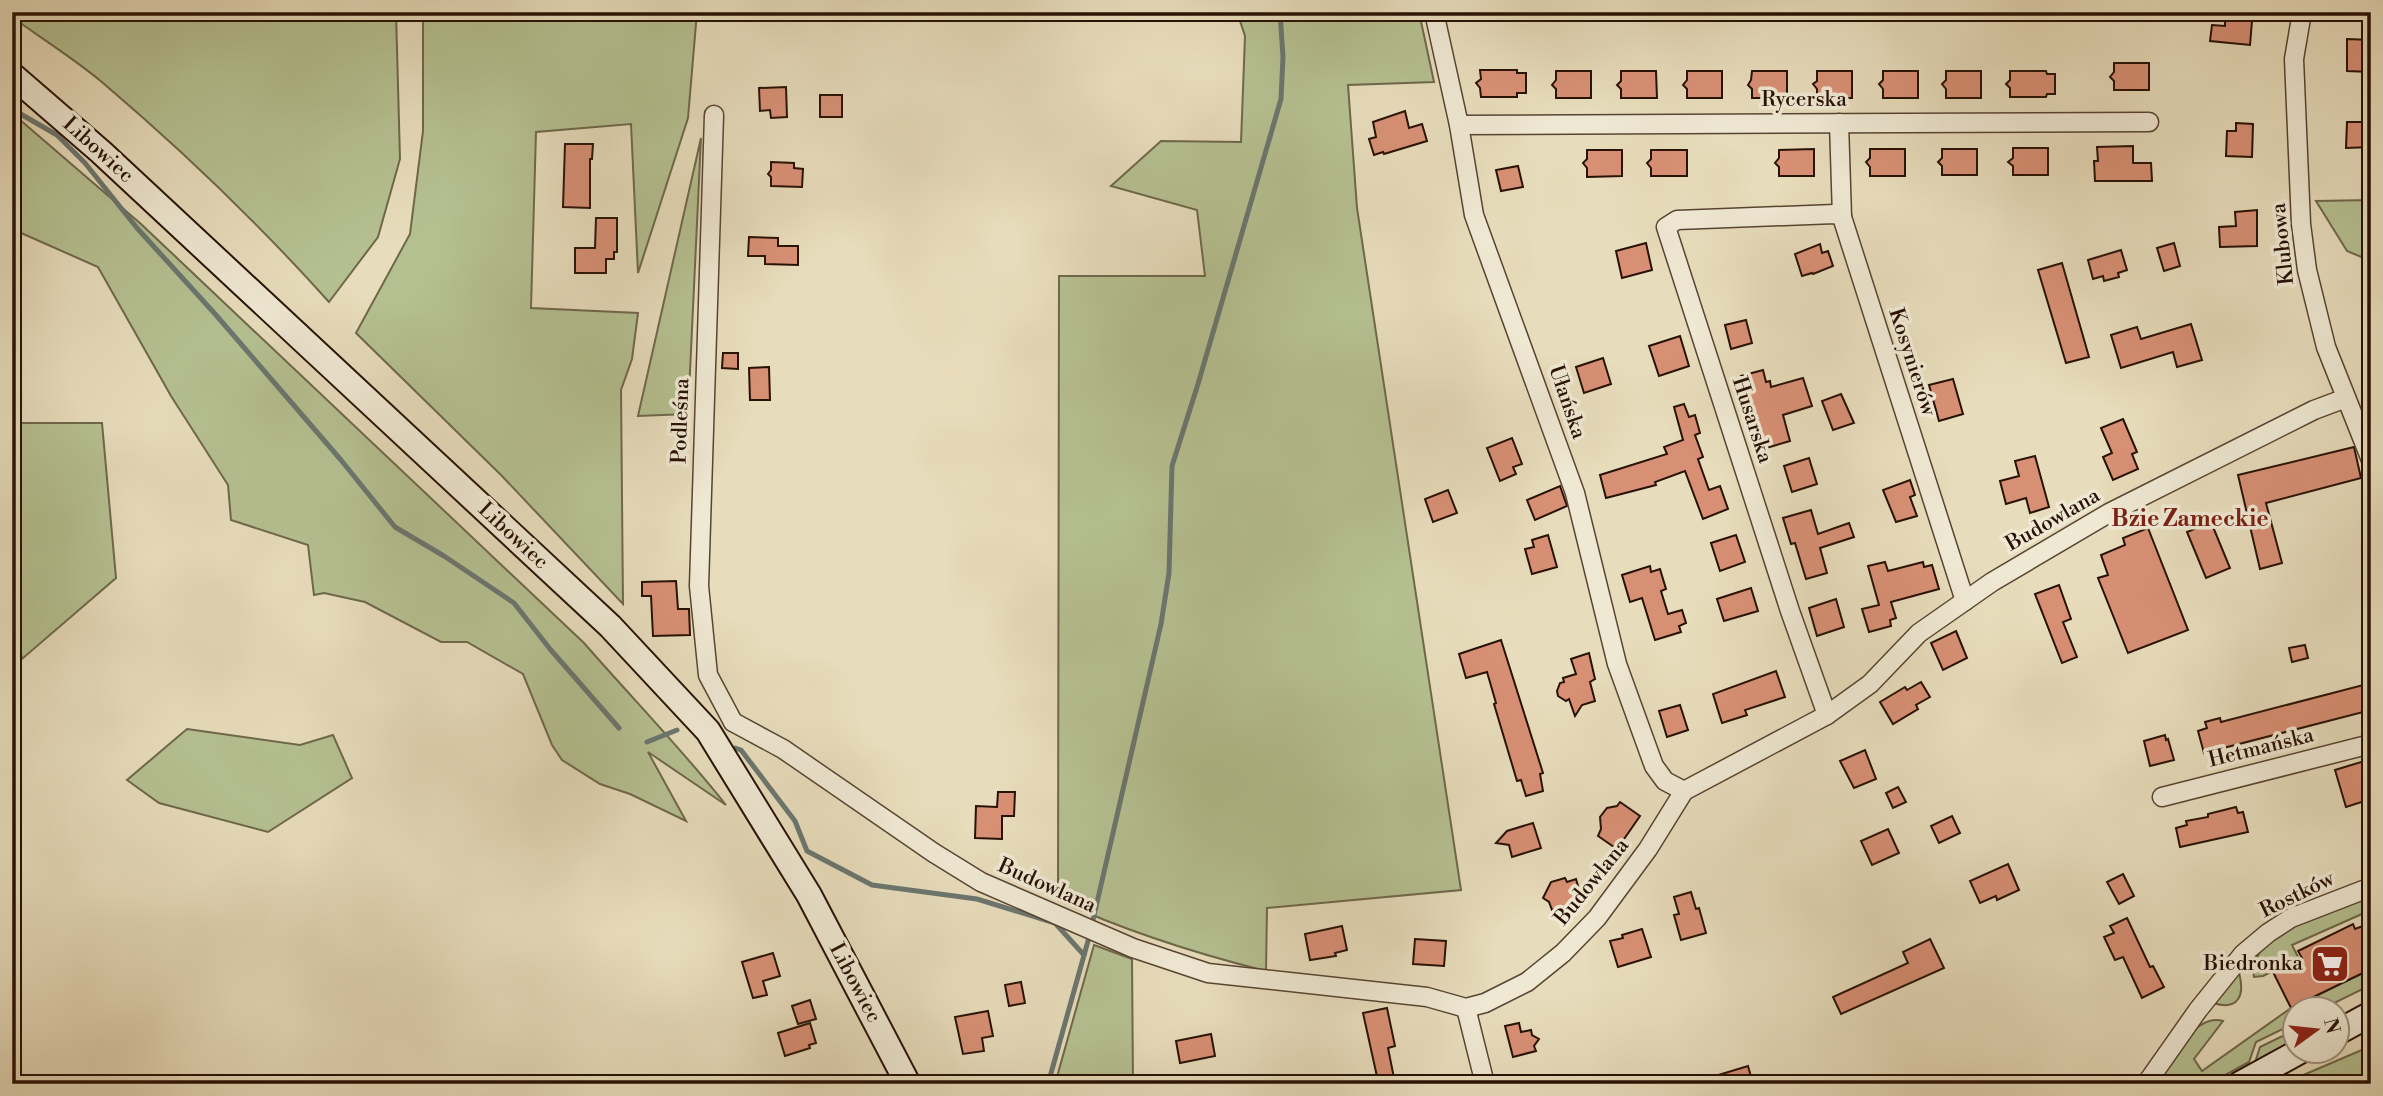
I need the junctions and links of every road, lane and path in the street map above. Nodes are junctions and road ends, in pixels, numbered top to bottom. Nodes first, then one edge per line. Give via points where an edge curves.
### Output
1 (1434, 12) edge
2 (2302, 12) edge
3 (12, 75) edge
4 (714, 115) dead end
5 (2148, 122) dead end
6 (1839, 123) junction
7 (1459, 125) junction
8 (1842, 217) junction
9 (2346, 398) junction
10 (2371, 460) edge
11 (1965, 601) junction
12 (1827, 715) junction
13 (733, 722) junction
14 (708, 731) junction
15 (2371, 744) edge
16 (1684, 791) junction
17 (2162, 797) dead end
18 (2371, 887) edge
19 (1466, 1008) junction
20 (2371, 1014) edge
21 (2352, 1024) edge
22 (2282, 1061) edge
23 (908, 1084) edge
24 (1485, 1084) edge
25 (2146, 1084) edge
26 (2239, 1084) edge

1 - 7 street, Ułańska
2 - 9 street, Klubowa via 2294,59 2301,224 2314,302
3 - 14 street, Libowiec via 101,152 610,626
4 - 13 street, Podleśna via 699,586 708,675
5 - 6 street, Rycerska
6 - 7 street, Rycerska
6 - 8 street, Kosynierów
7 - 16 street, Ułańska via 1474,215 1575,493 1617,664 1654,766 1665,781
8 - 11 street, Kosynierów
8 - 12 street, Husarska via 1677,220 1666,227
9 - 10 street, Klubowa
9 - 11 street, Budowlana via 2109,513
11 - 12 street, Budowlana via 1919,633 1870,684
12 - 16 street, Budowlana
13 - 14 street
13 - 19 street, Budowlana via 783,749 981,882 1133,948 1208,973 1427,998
14 - 23 street, Libowiec via 809,895
15 - 17 street, Hetmańska
16 - 19 street, Budowlana via 1597,918 1563,953 1527,982
18 - 25 street, Rostków via 2291,918 2243,954
19 - 24 street
20 - 21 street
22 - 26 street

